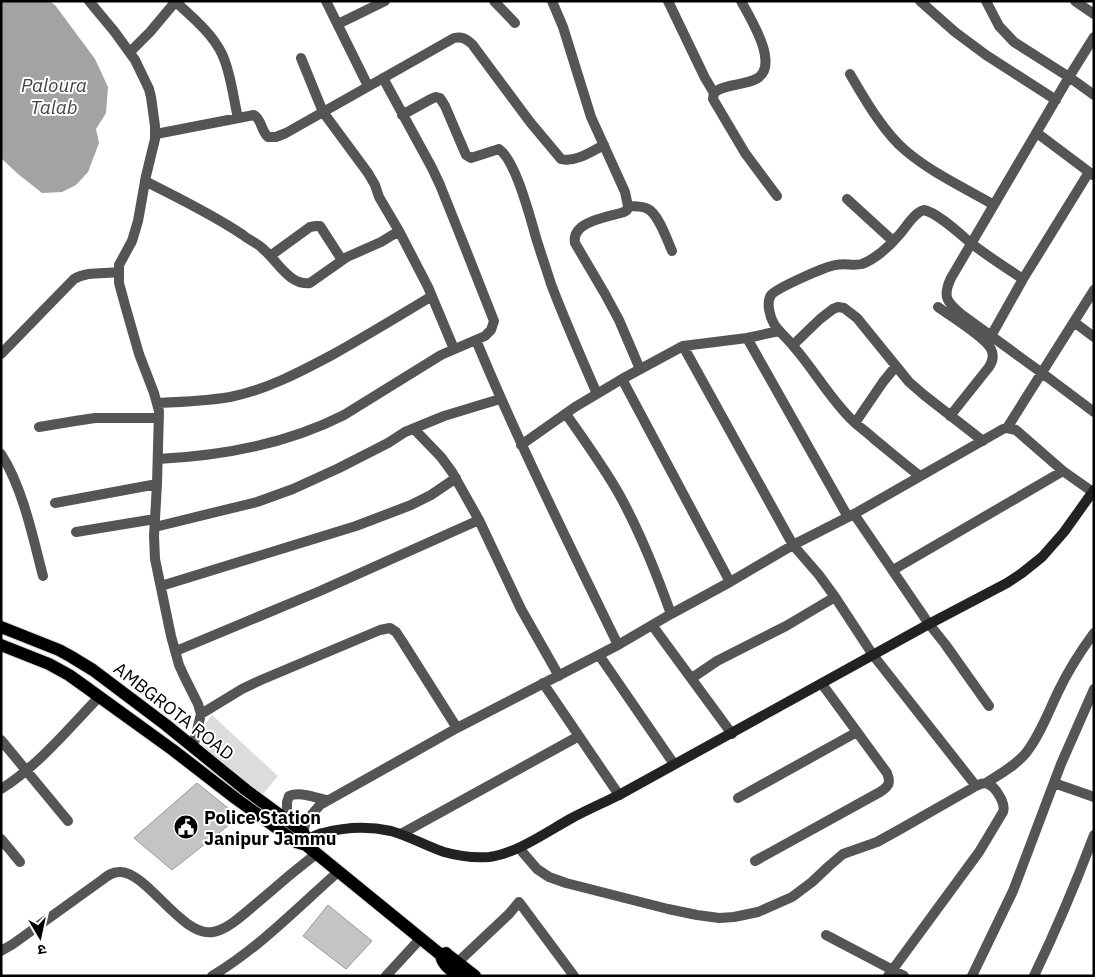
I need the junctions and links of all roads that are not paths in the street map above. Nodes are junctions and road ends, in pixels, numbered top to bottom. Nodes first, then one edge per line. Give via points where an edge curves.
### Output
1 (89, 1) edge
2 (326, 1) edge
3 (385, 1) edge
4 (494, 1) edge
5 (552, 1) edge
6 (668, 1) edge
7 (741, 1) edge
8 (920, 1) edge
9 (986, 1) edge
10 (1076, 1) edge
11 (176, 2) edge
12 (1094, 14) edge
13 (515, 23) dead end
14 (338, 24) junction
15 (1094, 37) edge
16 (130, 52) junction
17 (301, 58) dead end
18 (850, 74) dead end
19 (1069, 77) junction
20 (383, 78) junction
21 (368, 86) junction
22 (714, 92) junction
23 (1094, 96) edge
24 (1056, 100) junction
25 (323, 112) junction
26 (402, 114) junction
27 (238, 118) junction
28 (1037, 133) junction
29 (156, 134) junction
30 (604, 145) junction
31 (1091, 174) edge
32 (145, 181) junction
33 (777, 196) dead end
34 (847, 200) dead end
35 (994, 205) junction
36 (628, 206) junction
37 (399, 231) junction
38 (893, 241) junction
39 (972, 244) junction
40 (672, 251) dead end
41 (270, 256) junction
42 (342, 260) junction
43 (119, 272) junction
44 (1023, 280) junction
45 (1094, 290) edge
46 (432, 296) junction
47 (938, 307) dead end
48 (1074, 322) junction
49 (779, 331) junction
50 (991, 336) junction
51 (1094, 337) edge
52 (747, 338) junction
53 (476, 340) junction
54 (683, 346) junction
55 (794, 346) junction
56 (454, 349) junction
57 (1, 354) edge
58 (896, 366) junction
59 (640, 369) junction
60 (1042, 373) junction
61 (622, 379) junction
62 (597, 394) junction
63 (500, 399) junction
64 (157, 403) junction
65 (1094, 412) edge
66 (566, 414) junction
67 (950, 416) junction
68 (159, 418) junction
69 (855, 423) junction
70 (39, 427) dead end
71 (1007, 428) junction
72 (414, 429) junction
73 (983, 441) junction
74 (521, 445) junction
75 (1, 454) edge
76 (158, 459) junction
77 (1064, 471) junction
78 (920, 476) junction
79 (456, 478) junction
80 (157, 484) junction
81 (1093, 492) edge
82 (55, 503) dead end
83 (851, 515) junction
84 (479, 520) junction
85 (155, 523) junction
86 (76, 532) dead end
87 (793, 545) junction
88 (893, 570) junction
89 (43, 576) dead end
90 (730, 582) junction
91 (161, 586) junction
92 (834, 596) junction
93 (671, 614) junction
94 (929, 624) junction
95 (652, 625) junction
96 (1, 627) edge
97 (1094, 633) edge
98 (1, 645) edge
99 (618, 645) junction
100 (176, 651) junction
101 (600, 655) junction
102 (873, 655) junction
103 (559, 676) junction
104 (692, 678) junction
105 (543, 684) junction
106 (822, 684) junction
107 (1094, 689) edge
108 (99, 696) junction
109 (989, 706) dead end
110 (201, 714) junction
111 (457, 728) junction
112 (857, 732) junction
113 (732, 734) junction
114 (579, 736) junction
115 (1, 740) edge
116 (193, 747) junction
117 (674, 764) junction
118 (26, 770) junction
119 (1054, 783) junction
120 (981, 784) junction
121 (1, 789) edge
122 (619, 795) junction
123 (1094, 797) edge
124 (738, 798) dead end
125 (327, 800) junction
126 (287, 820) junction
127 (68, 821) dead end
128 (401, 834) junction
129 (1094, 835) edge
130 (1, 839) edge
131 (308, 843) junction
132 (519, 848) junction
133 (755, 861) dead end
134 (1089, 861) edge
135 (20, 862) dead end
136 (338, 872) junction
137 (826, 935) dead end
138 (421, 938) junction
139 (1, 951) edge
140 (441, 955) junction
141 (458, 962) junction
142 (890, 973) edge
143 (212, 976) edge
144 (386, 976) edge
145 (458, 976) edge
146 (475, 976) edge
147 (574, 976) edge
148 (904, 976) edge
149 (972, 976) edge
150 (1034, 976) edge

1 - 16 street
2 - 14 street
3 - 14 street
4 - 13 street
5 - 30 street
6 - 22 street
7 - 22 street via 762,43 764,70 755,79
8 - 24 street via 970,43
9 - 19 street via 999,26 1014,42
10 - 12 street
11 - 16 street
11 - 27 street via 210,35 221,52
14 - 21 street
15 - 19 street
16 - 29 street via 151,97
17 - 25 street
18 - 35 street via 875,113 905,150 924,165
19 - 23 street
19 - 24 street
20 - 21 street
20 - 26 street
20 - 30 street via 454,38 462,37 472,44 560,158 578,157
21 - 25 street
22 - 33 street via 713,99 740,145
24 - 28 street
25 - 27 street via 286,133 271,137 265,135 254,115
25 - 37 street via 368,172
26 - 53 street via 440,185 494,321 492,330
26 - 62 street via 431,99 440,98 466,155 471,158 500,149 504,153 518,182 563,314
27 - 29 street
28 - 31 street
28 - 35 street
29 - 32 street
30 - 36 street
31 - 44 street
32 - 41 street via 208,213
32 - 43 street via 138,221
34 - 38 street
35 - 39 street
36 - 40 street via 640,206 654,213
36 - 59 street via 624,212 583,226 574,239 619,320
37 - 42 street
37 - 46 street
38 - 39 street via 916,214 928,210
38 - 49 street via 862,264 827,267 771,295 771,315
39 - 44 street
39 - 50 street via 948,285 946,296 950,305
41 - 42 street via 290,277 304,284
41 - 42 street via 310,227 320,226
43 - 57 street via 86,274 74,279
43 - 64 street via 124,305
44 - 50 street
45 - 48 street
46 - 56 street
46 - 64 street via 352,344 273,384 230,397
47 - 67 street via 980,337 992,350 993,356 989,367
48 - 51 street
48 - 60 street
49 - 52 street
49 - 55 street
50 - 60 street
52 - 54 street
52 - 83 street
53 - 56 street
53 - 63 street
54 - 59 street
54 - 87 street
55 - 58 street via 833,309 844,308
55 - 69 street
56 - 76 street via 344,415 318,426 245,449
58 - 67 street via 924,396
58 - 69 street
59 - 61 street
60 - 65 street
60 - 71 street
61 - 62 street
61 - 90 street
62 - 66 street
63 - 72 street
63 - 74 street
64 - 68 street
66 - 74 street
66 - 93 street via 619,494 652,563
67 - 73 street
68 - 70 street via 95,418
68 - 76 street
69 - 78 street
71 - 73 street
71 - 77 street via 1016,430
72 - 79 street
72 - 85 street via 293,489 257,502
73 - 78 street
74 - 99 street
75 - 89 street via 19,492
76 - 80 street
77 - 81 street
77 - 88 street
78 - 83 street
79 - 84 street
79 - 91 street via 431,495 387,515
80 - 82 street
80 - 85 street
81 - 94 street via 1064,532 1022,574
83 - 87 street
83 - 88 street
84 - 100 street
84 - 103 street via 521,609
85 - 86 street
85 - 91 street via 154,547
87 - 90 street
87 - 92 street
88 - 94 street
90 - 93 street
91 - 100 street
92 - 102 street
92 - 104 street
93 - 95 street
94 - 102 street
94 - 109 street
95 - 99 street
95 - 104 street
96 - 116 main road, AMBGROTA ROAD via 80,662
97 - 120 street via 1067,674 1026,752 1005,771
98 - 108 main road via 49,664
99 - 101 street
100 - 110 street
101 - 103 street
101 - 117 street
102 - 106 street
102 - 120 street
103 - 105 street
104 - 113 street
105 - 111 street
105 - 114 street
106 - 112 street
106 - 113 street
107 - 119 street
108 - 118 street
108 - 131 main road via 296,842
110 - 111 street via 261,680 390,628 402,640
110 - 116 street
111 - 125 street
112 - 124 street
112 - 133 street via 887,773 890,779 886,788
113 - 117 street
114 - 122 street
114 - 128 street
115 - 118 street
116 - 126 main road, AMBGROTA ROAD
117 - 122 street
118 - 121 street
118 - 127 street
119 - 123 street
119 - 149 street via 1013,891
120 - 132 street via 877,842 843,854 792,897 758,912 734,917 697,915 566,883 538,869
120 - 142 street via 990,785 995,790 1005,808 979,852
122 - 132 street
125 - 126 street via 292,794 287,802
125 - 131 street via 306,821
126 - 131 main road, AMBGROTA ROAD
128 - 131 street via 371,828 349,828 323,833
128 - 132 street via 460,855 490,857
129 - 134 street
130 - 135 street
131 - 136 main road
131 - 139 street via 245,913 215,932 204,932 190,926 136,878 126,872 116,872
134 - 150 street
136 - 138 main road
136 - 143 street via 261,941
137 - 142 street
138 - 140 main road
138 - 144 street
140 - 141 main road via 448,954
140 - 145 main road via 444,964
141 - 146 main road
141 - 147 street via 519,902
142 - 148 street

